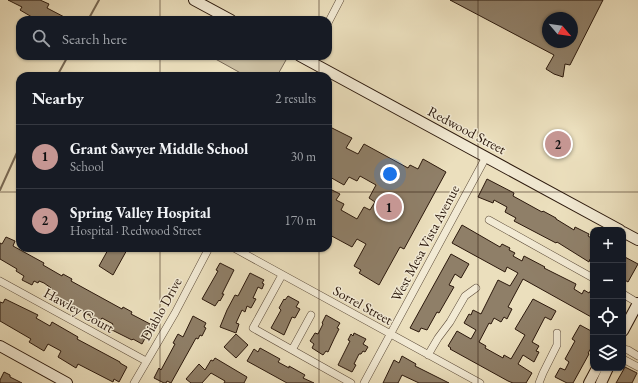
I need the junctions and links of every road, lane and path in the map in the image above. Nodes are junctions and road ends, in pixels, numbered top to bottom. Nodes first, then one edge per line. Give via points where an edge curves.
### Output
1 (194, 0) edge
2 (340, 0) edge
3 (224, 16) edge
4 (332, 16) edge
5 (311, 60) edge
6 (486, 157) junction
7 (489, 220) dead end
8 (614, 227) edge
9 (626, 234) edge
10 (638, 240) edge
11 (206, 252) edge
12 (241, 252) edge
13 (282, 275) junction
14 (590, 276) edge
15 (0, 281) edge
16 (476, 288) dead end
17 (626, 296) edge
18 (638, 303) edge
19 (310, 315) dead end
20 (626, 325) edge
21 (557, 333) dead end
22 (390, 334) junction
23 (0, 346) edge
24 (292, 350) junction
25 (626, 350) edge
26 (428, 355) junction
27 (638, 356) edge
28 (146, 361) junction
29 (626, 361) edge
30 (638, 367) edge
31 (595, 371) edge
32 (607, 371) edge
33 (67, 383) edge
34 (134, 383) edge
35 (351, 383) edge
36 (364, 383) edge
37 (480, 383) edge
38 (539, 383) edge
39 (589, 383) edge
40 (601, 383) edge

1 - 3 street
2 - 4 street
5 - 6 street, Redwood Street
6 - 8 street, Redwood Street
6 - 22 street, West Mesa Vista Avenue
7 - 14 street
9 - 10 street
11 - 28 street, Diablo Drive via 175,313
12 - 13 street, Sorrel Street
13 - 22 street, Sorrel Street
13 - 24 street via 253,328
15 - 28 street, Hawley Court
16 - 26 street via 465,296
17 - 18 street
18 - 20 street
19 - 24 street
21 - 38 street via 557,345
22 - 26 street, Sorrel Street
22 - 36 street, West Mesa Vista Avenue
23 - 33 street
24 - 35 street
25 - 27 street
26 - 37 street, Sorrel Street
28 - 34 street, Diablo Drive
29 - 30 street
31 - 39 street
32 - 40 street

